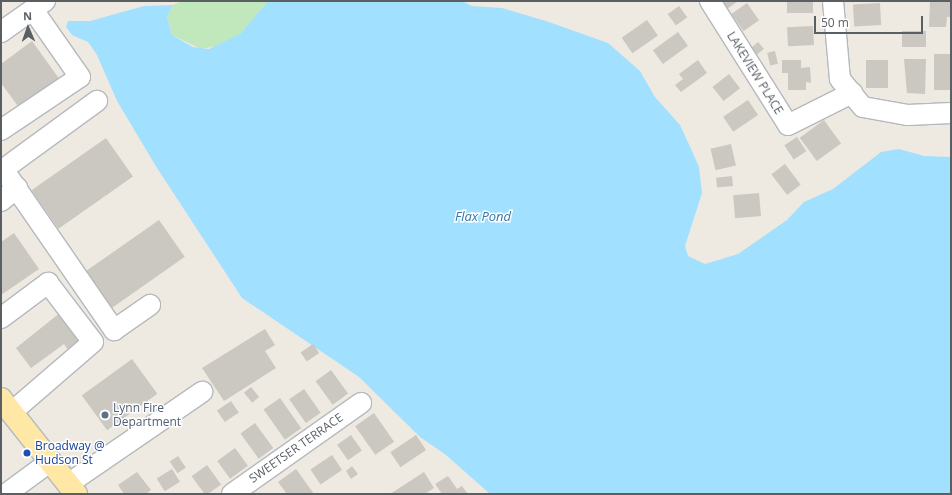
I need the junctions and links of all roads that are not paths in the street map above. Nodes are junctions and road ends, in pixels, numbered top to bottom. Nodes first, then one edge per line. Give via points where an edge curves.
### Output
1 (710, 1) edge
2 (833, 1) edge
3 (39, 5) edge
4 (1, 32) edge
5 (852, 93) junction
6 (97, 101) dead end
7 (951, 113) edge
8 (1, 130) edge
9 (2, 170) edge
10 (17, 188) junction
11 (1, 200) edge
12 (150, 305) dead end
13 (1, 318) edge
14 (202, 392) dead end
15 (361, 403) dead end
16 (6, 405) edge
17 (51, 461) junction
18 (72, 489) edge
19 (6, 494) edge
20 (232, 494) edge

1 - 5 street, LAKEVIEW PLACE via 788,125
2 - 5 street via 840,79
3 - 4 street
3 - 8 street via 80,77
5 - 7 street via 863,107 908,115
6 - 9 street
9 - 10 street
10 - 11 street
10 - 12 street via 114,330
13 - 16 street via 48,283 93,342
14 - 18 street
15 - 20 street, SWEETSER TERRACE
16 - 17 main road
17 - 18 main road
17 - 19 street

